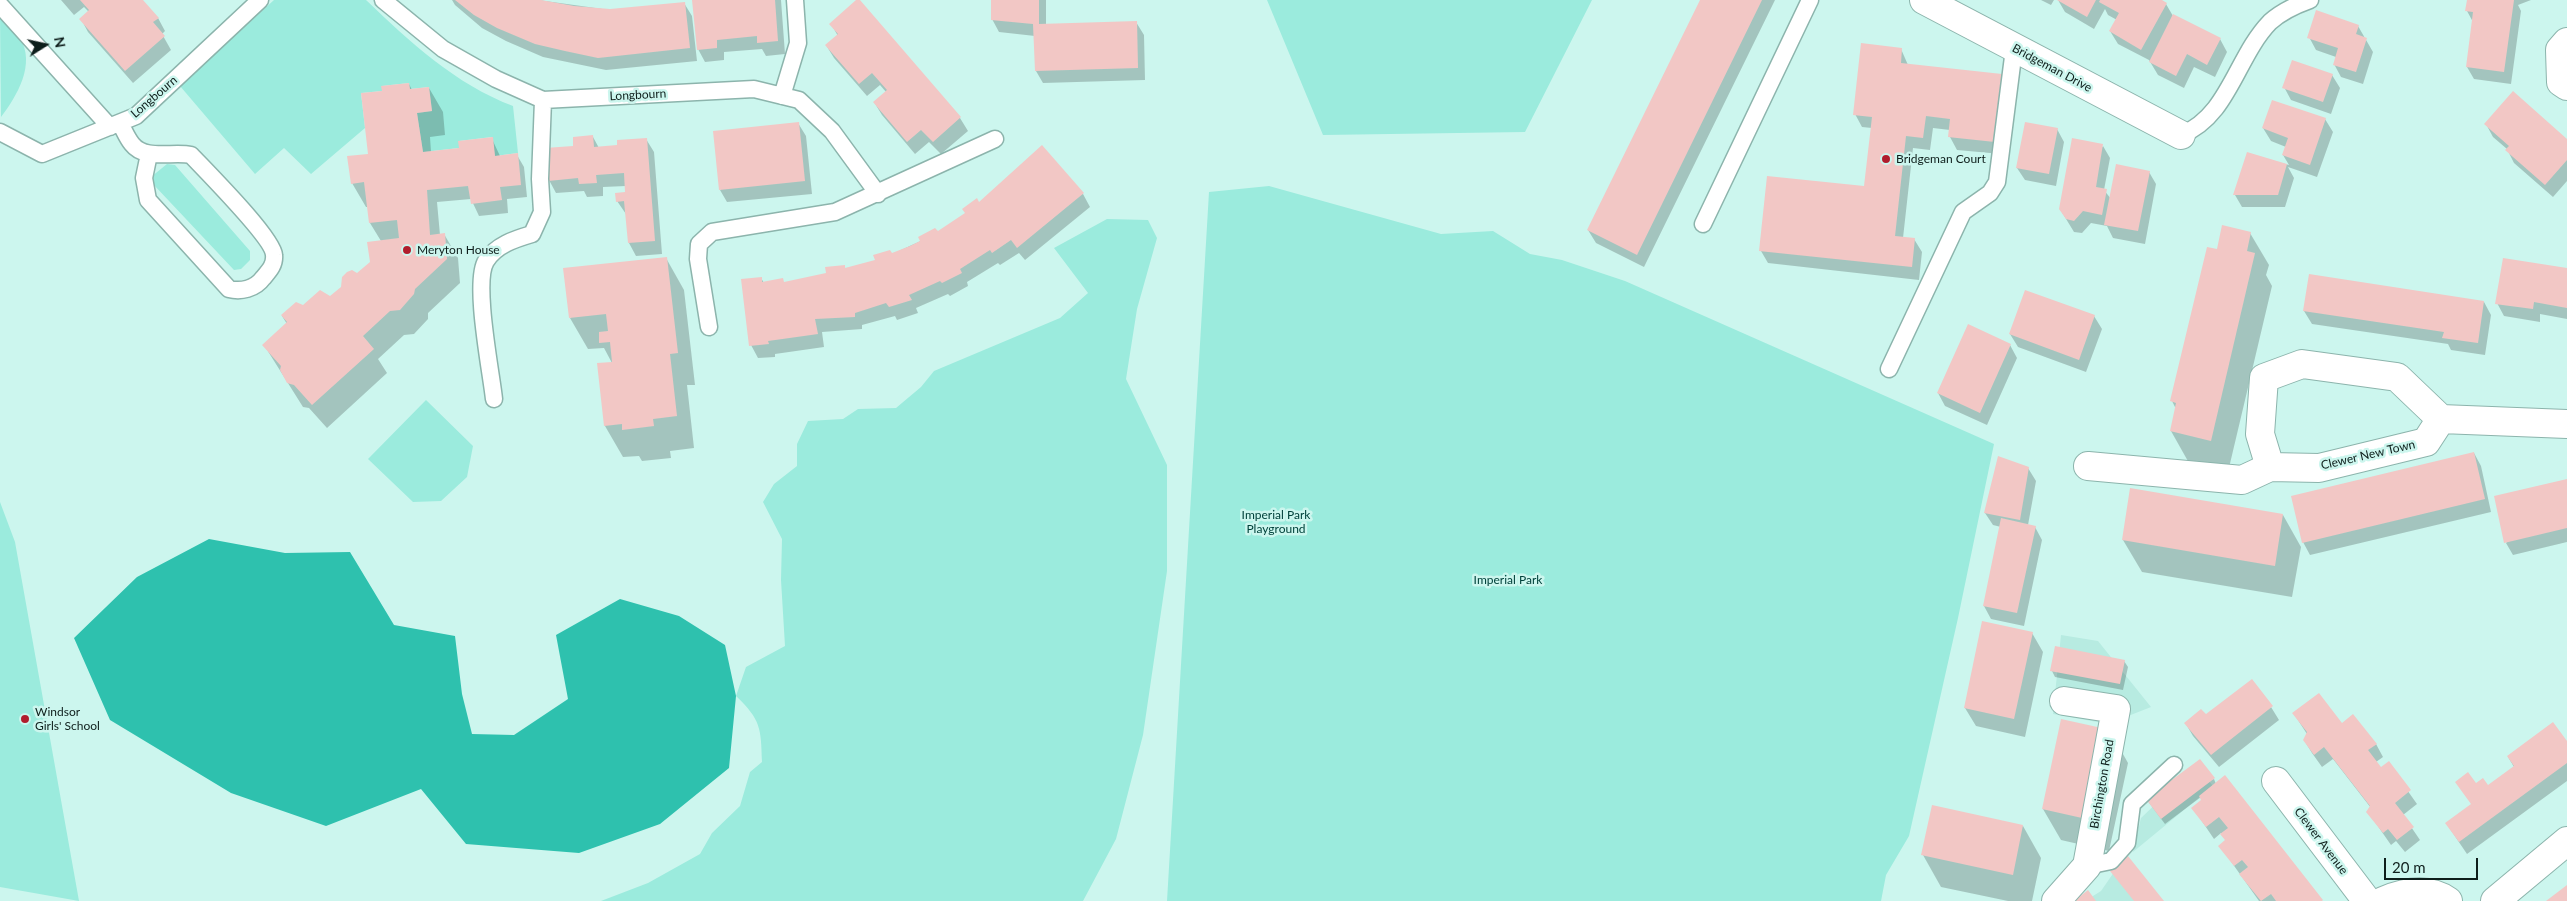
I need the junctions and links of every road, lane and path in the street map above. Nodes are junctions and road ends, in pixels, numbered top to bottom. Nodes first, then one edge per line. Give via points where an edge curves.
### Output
1 (260, 0) edge
2 (383, 0) edge
3 (795, 0) edge
4 (1810, 0) edge
5 (1924, 0) edge
6 (2310, 0) edge
7 (0, 5) edge
8 (2567, 42) edge
9 (2014, 49) junction
10 (2567, 86) edge
11 (782, 96) junction
12 (543, 100) junction
13 (115, 125) junction
14 (0, 132) edge
15 (2181, 136) joint
16 (995, 139) dead end
17 (149, 154) junction
18 (878, 194) junction
19 (1703, 224) dead end
20 (709, 327) dead end
21 (1889, 369) dead end
22 (494, 399) dead end
23 (2442, 419) junction
24 (2567, 424) edge
25 (2088, 466) dead end
26 (2270, 467) junction
27 (2064, 701) dead end
28 (2174, 765) dead end
29 (2276, 782) dead end
30 (2567, 841) edge
31 (2087, 866) junction
32 (2056, 901) edge
33 (2367, 901) edge
34 (2383, 901) edge
35 (2448, 901) edge
36 (2495, 901) edge

1 - 13 lane, Longbourn via 136,116
2 - 12 lane, Longbourn via 443,49 496,79
3 - 11 lane via 798,43
4 - 19 lane
5 - 9 street, Bridgeman Drive
6 - 15 lane via 2293,6 2270,22 2213,113
7 - 13 lane
8 - 10 street via 2560,50 2561,82
9 - 15 street, Bridgeman Drive
9 - 21 lane via 1998,182 1990,193 1963,212
11 - 12 lane, Longbourn via 754,89
11 - 18 lane, Longbourn via 799,100 832,131
12 - 22 lane via 542,212 532,234 506,242 486,261 480,282
13 - 14 lane, Longbourn via 42,154
13 - 17 lane via 132,145
16 - 18 lane
17 - 17 lane via 178,152 191,155 264,237 274,253 273,266 260,282 241,292 229,288 148,200 144,178
18 - 20 lane via 835,212 712,232 699,244 698,251
23 - 24 street
23 - 26 street, Clewer New Town via 2426,442 2320,468
23 - 26 street via 2397,377 2302,364 2264,378 2260,434
25 - 26 street via 2242,480
27 - 31 street, Birchington Road via 2116,709
28 - 31 lane via 2132,804 2127,843 2111,861
29 - 33 street, Clewer Avenue
30 - 36 street
31 - 32 street
34 - 35 street via 2402,893 2423,892

